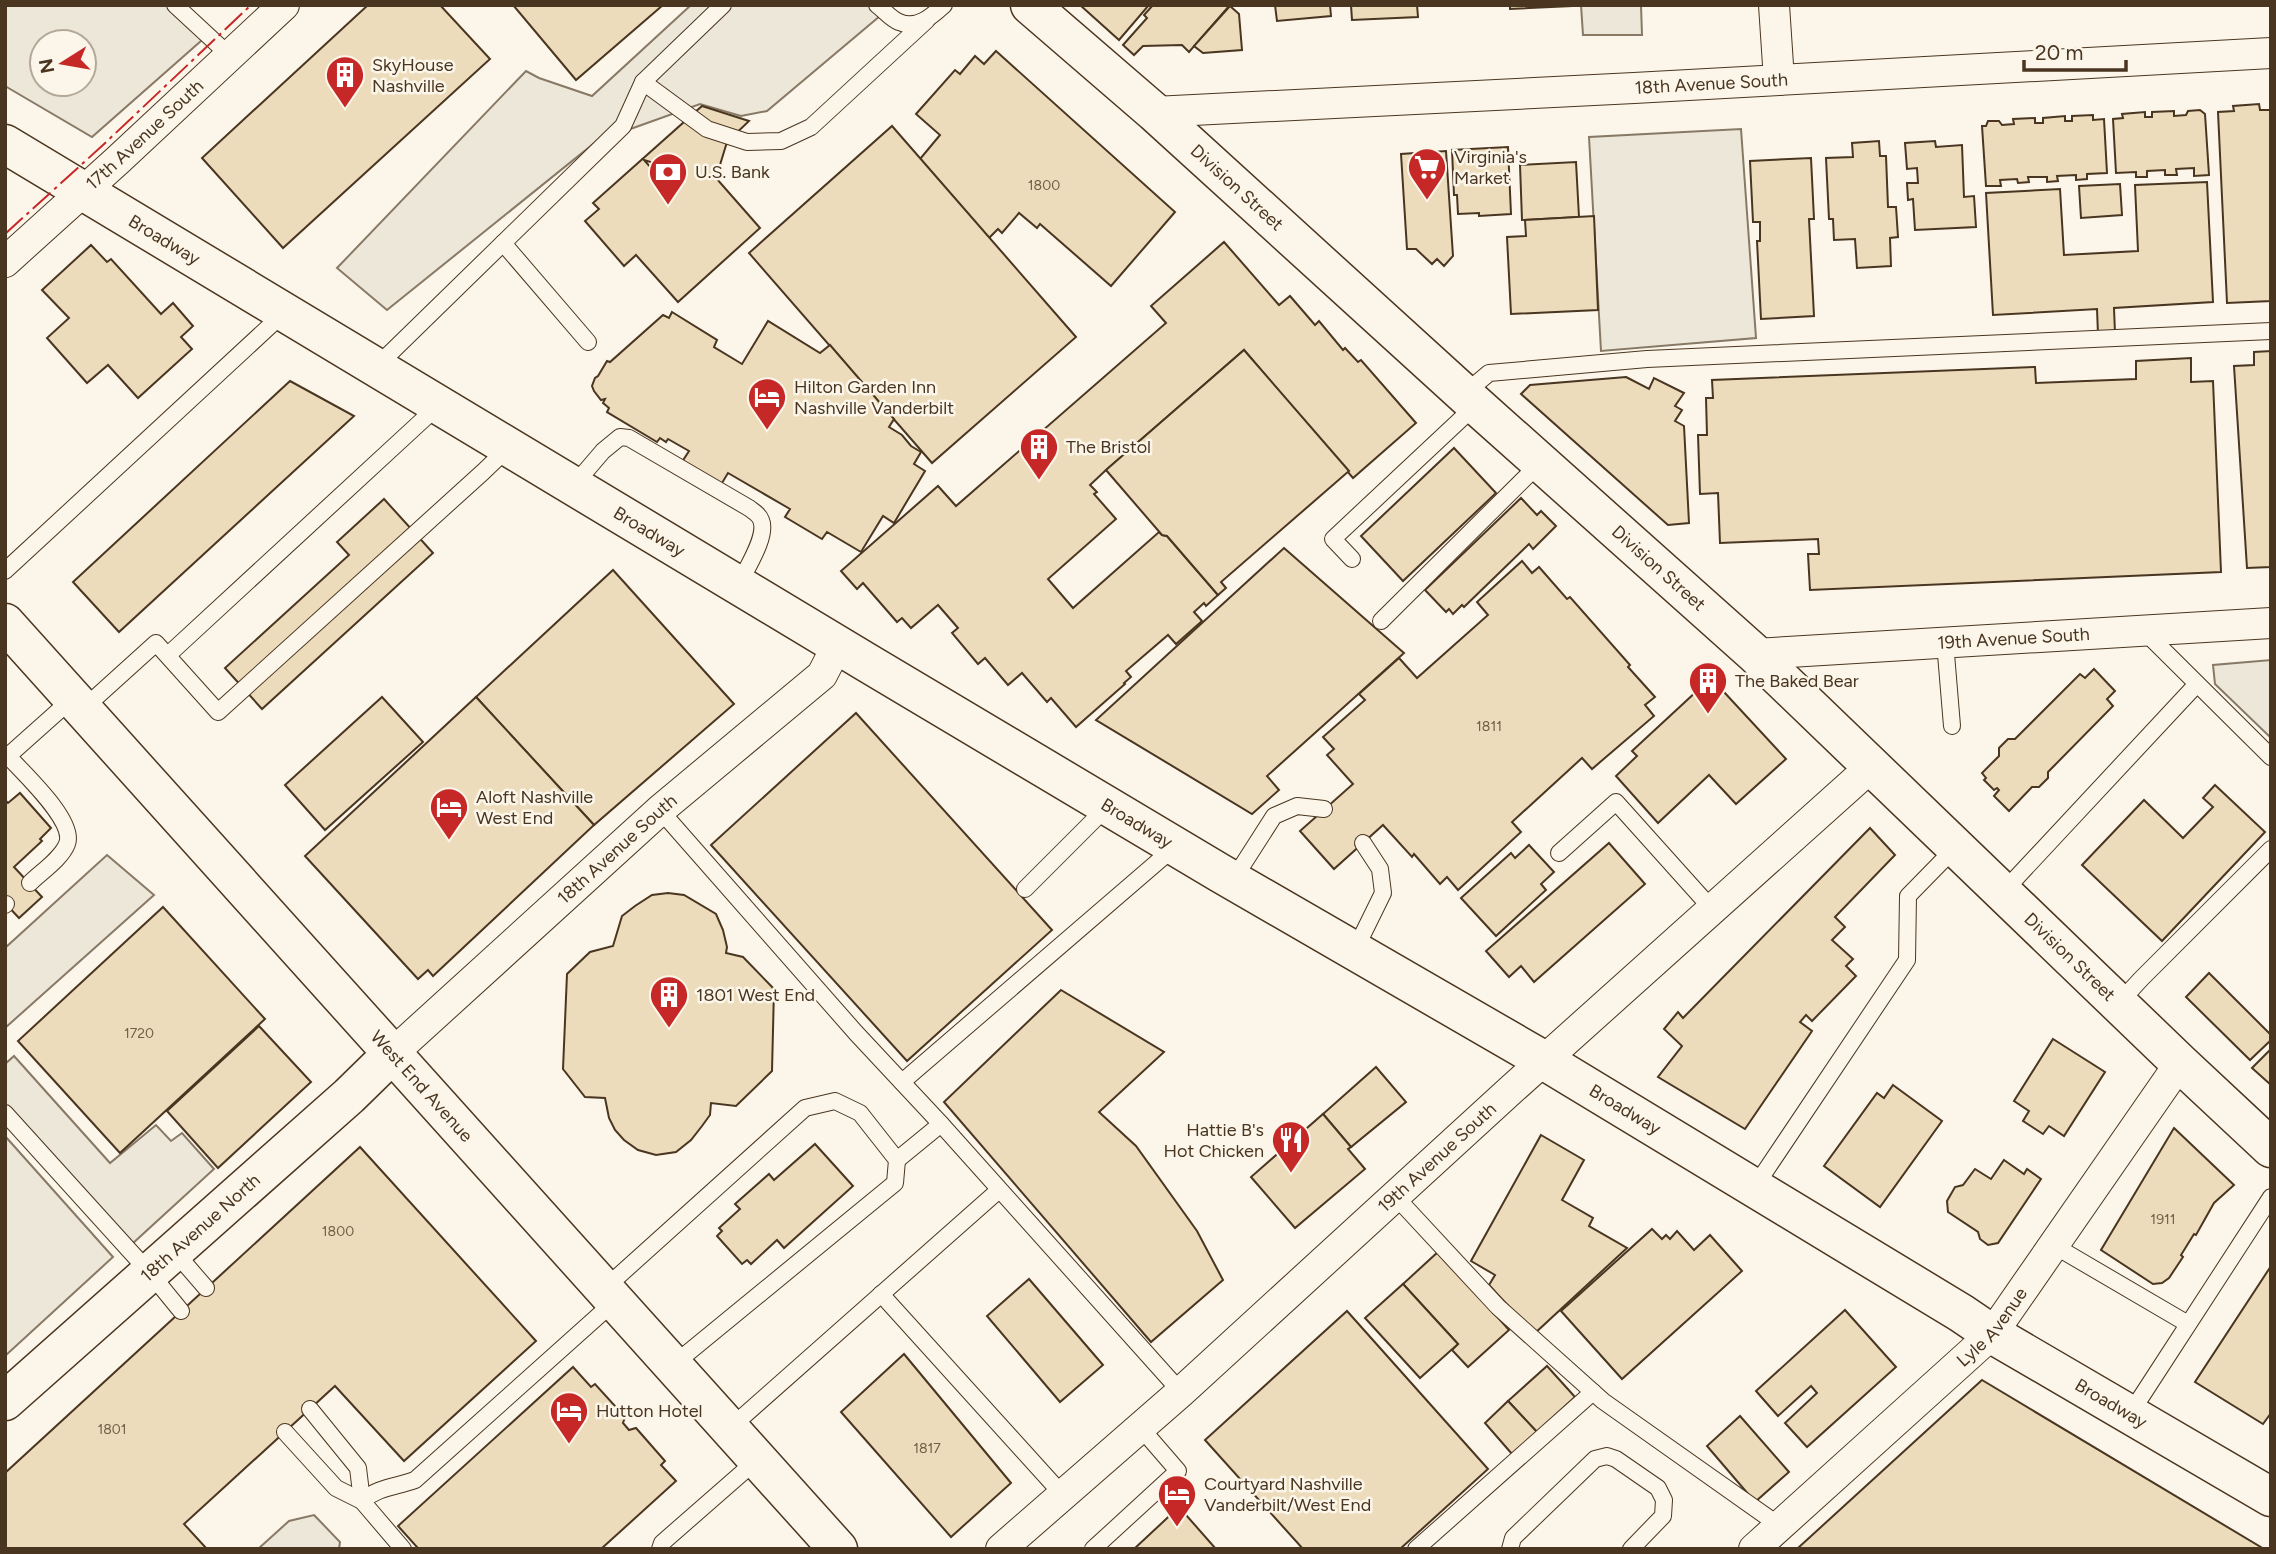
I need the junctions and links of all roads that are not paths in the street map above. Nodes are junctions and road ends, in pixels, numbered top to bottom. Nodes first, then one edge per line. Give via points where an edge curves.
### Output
1 (175, 5) edge
2 (284, 5) edge
3 (723, 5) edge
4 (877, 5) edge
5 (944, 5) edge
6 (1030, 5) edge
7 (1774, 5) edge
8 (927, 20) junction
9 (2271, 53) edge
10 (229, 55) junction
11 (1779, 80) junction
12 (643, 82) junction
13 (1154, 112) junction
14 (5, 144) edge
15 (84, 191) junction
16 (503, 243) junction
17 (5, 262) edge
18 (285, 312) junction
19 (2271, 331) edge
20 (588, 342) dead end
21 (376, 367) junction
22 (1470, 400) junction
23 (439, 405) junction
24 (509, 447) junction
25 (1540, 463) junction
26 (573, 486) junction
27 (1352, 559) dead end
28 (5, 571) edge
29 (739, 584) junction
30 (1381, 621) dead end
31 (5, 623) edge
32 (2271, 623) edge
33 (2144, 631) junction
34 (1945, 642) junction
35 (838, 644) junction
36 (1755, 653) junction
37 (168, 655) junction
38 (2197, 684) junction
39 (78, 703) junction
40 (1952, 726) dead end
41 (2271, 757) edge
42 (1873, 765) junction
43 (1108, 806) junction
44 (1324, 809) dead end
45 (660, 810) junction
46 (1363, 842) dead end
47 (1176, 846) junction
48 (1956, 846) junction
49 (2271, 849) edge
50 (1559, 853) dead end
51 (1233, 880) junction
52 (30, 883) dead end
53 (1025, 889) dead end
54 (2003, 892) junction
55 (1712, 909) junction
56 (1355, 950) junction
57 (2118, 1004) junction
58 (393, 1053) junction
59 (1545, 1061) junction
60 (2180, 1063) junction
61 (902, 1082) junction
62 (5, 1113) edge
63 (941, 1124) junction
64 (2271, 1148) edge
65 (898, 1160) junction
66 (1754, 1188) junction
67 (999, 1190) junction
68 (1395, 1196) junction
69 (2271, 1197) edge
70 (2053, 1245) junction
71 (162, 1262) junction
72 (206, 1288) dead end
73 (881, 1294) junction
74 (610, 1295) junction
75 (181, 1311) dead end
76 (2188, 1324) junction
77 (1992, 1334) junction
78 (673, 1365) junction
79 (1181, 1392) junction
80 (1593, 1392) junction
81 (5, 1401) edge
82 (310, 1409) dead end
83 (2130, 1414) junction
84 (1140, 1427) junction
85 (730, 1428) junction
86 (285, 1432) dead end
87 (758, 1460) junction
88 (1062, 1494) junction
89 (2271, 1497) edge
90 (362, 1501) junction
91 (1780, 1526) junction
92 (403, 1549) edge
93 (660, 1549) edge
94 (838, 1549) edge
95 (1001, 1549) edge
96 (1093, 1549) edge
97 (1416, 1549) edge
98 (1510, 1549) edge
99 (1631, 1549) edge
100 (1755, 1549) edge

1 - 10 lane
2 - 10 street, 17th Avenue South
3 - 12 lane
4 - 8 lane via 900,23
5 - 8 lane
6 - 13 main road, Division Street
7 - 11 street
8 - 12 lane via 811,127 781,141 747,142 707,129
9 - 11 street, 18th Avenue South
10 - 15 street, 17th Avenue South
11 - 13 street, 18th Avenue South
12 - 16 lane via 623,126
13 - 22 main road, Division Street
14 - 15 main road, Broadway
15 - 17 street, 17th Avenue South
15 - 18 main road, Broadway
16 - 20 lane
16 - 21 lane
18 - 21 main road, Broadway
18 - 28 lane
19 - 22 lane via 1647,359 1489,373
21 - 23 main road, Broadway
22 - 25 main road, Division Street
22 - 27 lane via 1333,539
23 - 24 main road, Broadway
23 - 37 lane
24 - 26 main road, Broadway
24 - 37 lane via 218,712
25 - 30 lane
25 - 36 main road, Division Street
26 - 29 main road, Broadway
26 - 29 lane via 603,451 620,437 629,438 749,508 760,516 764,528
29 - 35 main road, Broadway
31 - 39 main road, West End Avenue
32 - 33 street, 19th Avenue South
33 - 34 street, 19th Avenue South
33 - 38 lane
34 - 36 street, 19th Avenue South
34 - 40 lane
35 - 43 main road, Broadway
35 - 45 street, 18th Avenue South via 822,675
36 - 42 main road, Division Street
37 - 39 lane via 156,643
38 - 41 lane
38 - 54 lane
39 - 52 lane via 8,756 58,812 67,830 68,842 61,853
39 - 58 main road, West End Avenue
42 - 48 main road, Division Street
42 - 55 street, 19th Avenue South
43 - 47 main road, Broadway
43 - 53 lane
44 - 51 lane via 1297,806 1274,816
45 - 58 street, 18th Avenue South
45 - 61 lane
46 - 56 lane via 1380,869 1383,893
47 - 51 main road, Broadway
47 - 61 lane
48 - 54 main road, Division Street
48 - 66 lane via 1909,896 1907,960
49 - 57 lane
50 - 55 lane via 1616,802
51 - 56 main road, Broadway
54 - 57 main road, Division Street
55 - 59 street, 19th Avenue South
56 - 59 main road, Broadway
57 - 60 main road, Division Street
58 - 71 main road, 18th Avenue North
58 - 74 main road, West End Avenue
59 - 66 main road, Broadway
59 - 68 street, 19th Avenue South
60 - 64 main road, Division Street
60 - 70 street, Lyle Avenue
61 - 63 lane
62 - 71 lane
63 - 65 lane
63 - 67 lane
65 - 74 lane via 860,1113 835,1101 805,1108
65 - 78 lane via 895,1183
66 - 77 main road, Broadway
67 - 73 lane
67 - 79 lane
68 - 79 street, 19th Avenue South
68 - 80 lane via 1498,1307
69 - 76 lane
70 - 76 lane
70 - 77 street, Lyle Avenue
71 - 72 lane
71 - 75 lane
71 - 81 main road, 18th Avenue North
73 - 85 lane
73 - 88 lane
74 - 78 main road, West End Avenue
74 - 90 lane via 415,1480 387,1487
76 - 83 lane
77 - 83 main road, Broadway
77 - 91 street, Lyle Avenue
78 - 85 main road, West End Avenue
79 - 84 street, 19th Avenue South
80 - 91 lane
80 - 97 lane
82 - 90 lane via 358,1468
83 - 89 main road, Broadway
84 - 88 street, 19th Avenue South
84 - 96 lane via 1178,1471
85 - 87 main road, West End Avenue
86 - 90 lane via 336,1488
87 - 93 lane
87 - 94 main road, West End Avenue
88 - 95 street, 19th Avenue South
90 - 92 lane
91 - 100 street, Lyle Avenue
98 - 99 lane via 1513,1538 1595,1459 1607,1456 1658,1488 1664,1500 1663,1516

